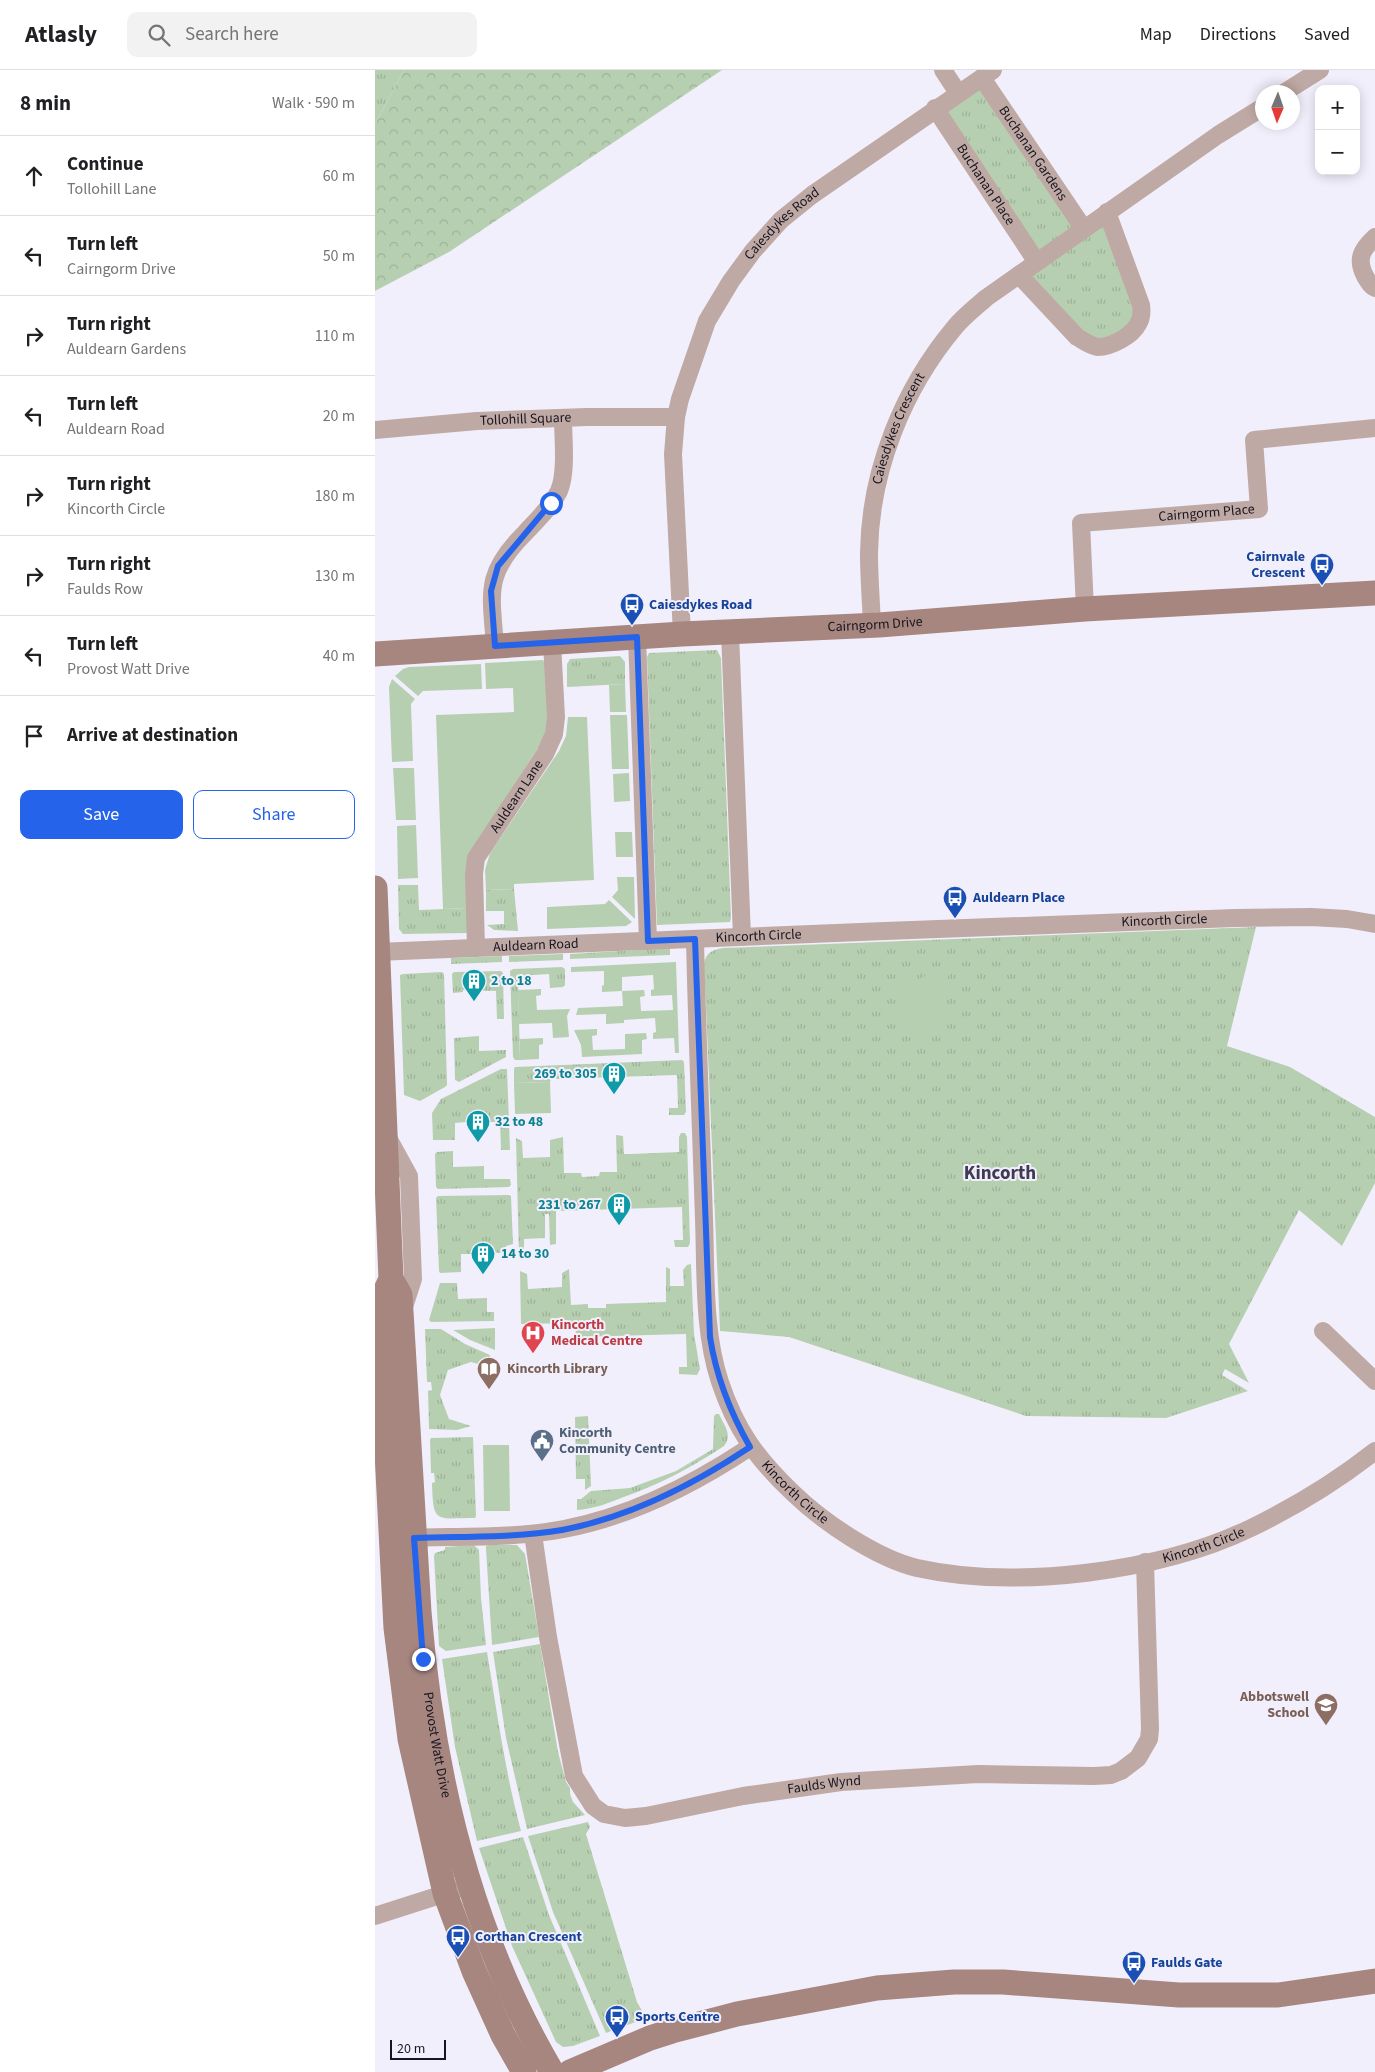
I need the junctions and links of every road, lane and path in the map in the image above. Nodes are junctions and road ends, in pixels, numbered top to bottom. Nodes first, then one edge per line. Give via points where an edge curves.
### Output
1 (943, 70) edge
2 (1319, 70) edge
3 (987, 74) edge
4 (1296, 85) edge
5 (958, 93) junction
6 (935, 108) junction
7 (1255, 112) edge
8 (1107, 212) junction
9 (1084, 229) junction
10 (1375, 236) edge
11 (1036, 262) junction
12 (1019, 275) junction
13 (1375, 288) edge
14 (676, 417) junction
15 (563, 418) junction
16 (1375, 428) edge
17 (375, 430) edge
18 (1375, 593) edge
19 (1085, 610) junction
20 (872, 625) junction
21 (730, 632) junction
22 (682, 634) junction
23 (637, 637) junction
24 (552, 643) junction
25 (495, 646) junction
26 (375, 654) edge
27 (375, 888) edge
28 (1375, 924) edge
29 (742, 937) junction
30 (695, 939) junction
31 (648, 941) junction
32 (476, 948) junction
33 (377, 952) junction
34 (377, 1013) edge
35 (379, 1141) edge
36 (388, 1300) edge
37 (1323, 1331) dead end
38 (1375, 1381) edge
39 (390, 1440) edge
40 (750, 1447) junction
41 (1375, 1451) edge
42 (533, 1534) junction
43 (403, 1538) junction
44 (1145, 1562) junction
45 (469, 1886) junction
46 (445, 1893) junction
47 (375, 1916) edge
48 (1375, 1981) edge
49 (523, 2072) edge
50 (552, 2072) edge
51 (570, 2072) edge

1 - 5 street
2 - 4 street
3 - 5 street, Caiesdykes Road
3 - 9 street, Buchanan Gardens
5 - 6 street, Caiesdykes Road
6 - 11 street, Buchanan Place
6 - 14 street, Caiesdykes Road via 812,195 781,220 753,251 707,321
7 - 8 street, Caiesdykes Crescent
8 - 9 street, Caiesdykes Crescent
8 - 12 street via 1141,305 1138,325 1129,334 1108,346 1087,344
9 - 11 street, Caiesdykes Crescent
10 - 13 street via 1361,254 1360,262
11 - 12 street, Caiesdykes Crescent
12 - 20 street, Caiesdykes Crescent via 986,298 957,325 919,378 892,433 871,518
14 - 15 street, Tollohill Square
14 - 22 street, Caiesdykes Road via 673,454
15 - 17 street, Tollohill Square
15 - 25 street via 559,490 498,566 493,578
16 - 19 street, Cairngorm Place via 1254,440 1259,509 1081,522
18 - 19 street, Cairngorm Drive
19 - 20 street, Cairngorm Drive
20 - 21 street, Cairngorm Drive
21 - 22 street, Cairngorm Drive
21 - 29 street
22 - 23 street, Cairngorm Drive
23 - 24 street, Cairngorm Drive
23 - 31 street
24 - 25 street, Cairngorm Drive
24 - 32 street, Auldearn Lane via 554,734 545,754 476,858
25 - 26 street, Cairngorm Drive
27 - 33 street, Provost Watt Drive
28 - 29 street, Kincorth Circle via 1311,917
29 - 30 street, Kincorth Circle
30 - 31 street, Auldearn Road
30 - 40 street, Kincorth Circle via 710,1337 724,1393
31 - 32 street, Auldearn Road
32 - 33 street, Auldearn Road
33 - 34 street, Provost Watt Drive
34 - 35 street, Provost Watt Drive
35 - 36 street, Provost Watt Drive
35 - 36 street via 409,1176 413,1279
36 - 39 street, Provost Watt Drive
37 - 38 street
39 - 43 street, Provost Watt Drive
40 - 42 street via 700,1478 646,1504 591,1523
40 - 44 street, Kincorth Circle via 808,1508 868,1548 915,1567 968,1575 1041,1577
41 - 44 street, Kincorth Circle via 1339,1477 1249,1529
42 - 43 street
42 - 44 street, Faulds Wynd via 548,1638 574,1776 593,1806 604,1814 625,1818 841,1782 979,1774 1094,1776 1121,1771 1138,1758 1149,1739
43 - 45 street, Provost Watt Drive via 441,1772
43 - 46 street, Provost Watt Drive via 396,1628 409,1739
45 - 46 street
45 - 50 street, Provost Watt Drive via 505,1978
46 - 47 street
46 - 49 street, Provost Watt Drive via 474,1970
48 - 51 street via 1278,1994 1179,1996 1003,1982 877,1988 737,2014 672,2031

